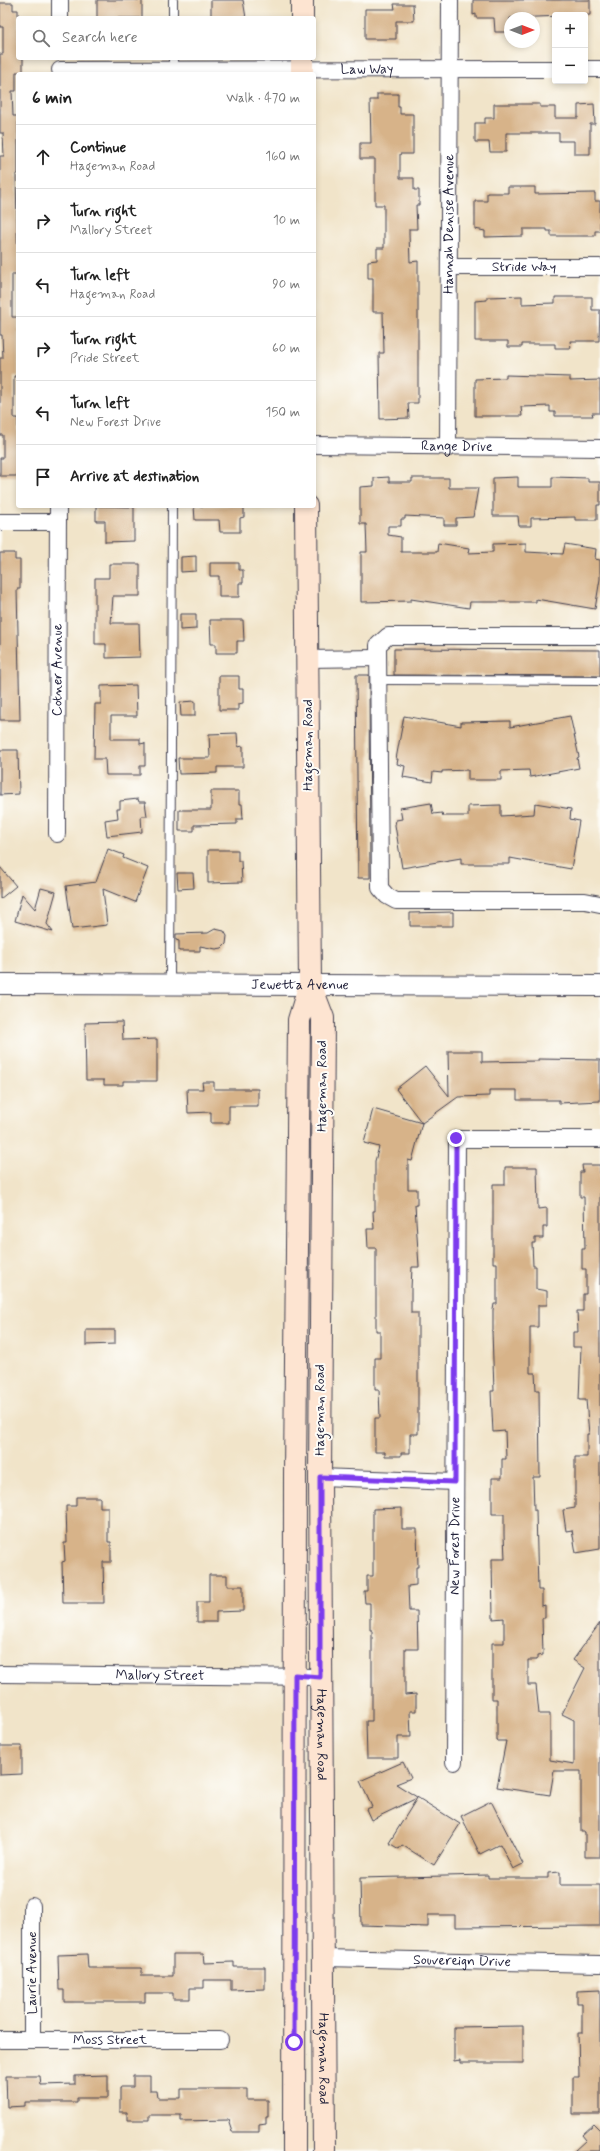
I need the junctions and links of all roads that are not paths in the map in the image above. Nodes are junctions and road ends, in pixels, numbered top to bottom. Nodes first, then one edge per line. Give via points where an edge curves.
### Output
1 (60, 0) edge
2 (174, 0) edge
3 (302, 0) edge
4 (450, 0) edge
5 (60, 16) edge
6 (173, 16) edge
7 (302, 16) edge
8 (60, 67) edge
9 (173, 67) edge
10 (302, 67) edge
11 (450, 68) junction
12 (552, 69) edge
13 (588, 69) edge
14 (600, 69) edge
15 (449, 267) junction
16 (600, 267) edge
17 (316, 445) edge
18 (448, 448) junction
19 (600, 448) edge
20 (172, 508) edge
21 (306, 508) edge
22 (58, 514) edge
23 (0, 522) edge
24 (600, 636) edge
25 (378, 658) junction
26 (307, 660) junction
27 (379, 680) junction
28 (600, 681) edge
29 (57, 834) dead end
30 (600, 904) edge
31 (0, 984) edge
32 (170, 984) junction
33 (310, 984) junction
34 (600, 986) edge
35 (600, 1139) edge
36 (320, 1477) junction
37 (455, 1482) junction
38 (0, 1674) edge
39 (295, 1675) junction
40 (320, 1677) junction
41 (454, 1762) dead end
42 (295, 1831) junction
43 (32, 1906) dead end
44 (324, 1958) junction
45 (600, 1964) edge
46 (0, 2040) edge
47 (32, 2040) junction
48 (220, 2040) dead end
49 (294, 2151) edge
50 (324, 2151) edge

1 - 5 street
2 - 6 lane
3 - 7 main road
4 - 11 street, Hannah Denise Avenue
8 - 9 street, Law Way
9 - 10 street, Law Way
10 - 11 street, Law Way
11 - 12 street, Law Way
11 - 15 street, Hannah Denise Avenue
13 - 14 street
15 - 16 street, Stride Way
15 - 18 street, Hannah Denise Avenue
17 - 18 street, Range Drive
18 - 19 street, Range Drive
20 - 32 lane
21 - 26 main road, Hageman Road
22 - 23 street
22 - 29 street, Cotner Avenue
24 - 25 street via 388,636 378,645
25 - 26 street
25 - 27 street
26 - 33 main road, Hageman Road
27 - 28 lane
27 - 30 street via 380,888 386,896 396,901 585,901
31 - 32 street, Jewetta Avenue
32 - 33 street, Jewetta Avenue
33 - 34 street, Jewetta Avenue
33 - 36 main road, Hageman Road via 323,1018
33 - 39 main road, Hageman Road via 299,1020
35 - 37 street, New Forest Drive via 456,1138
36 - 37 street
36 - 40 main road, Hageman Road
37 - 41 street, New Forest Drive
38 - 39 street, Mallory Street
39 - 40 street, Mallory Street
39 - 42 main road, Hageman Road
40 - 44 main road, Hageman Road
42 - 44 main road via 307,1874 308,1942
42 - 49 main road, Hageman Road
43 - 47 street, Laurie Avenue
44 - 45 street, Souvereign Drive
44 - 50 main road, Hageman Road
46 - 47 street, Moss Street
47 - 48 street, Moss Street

